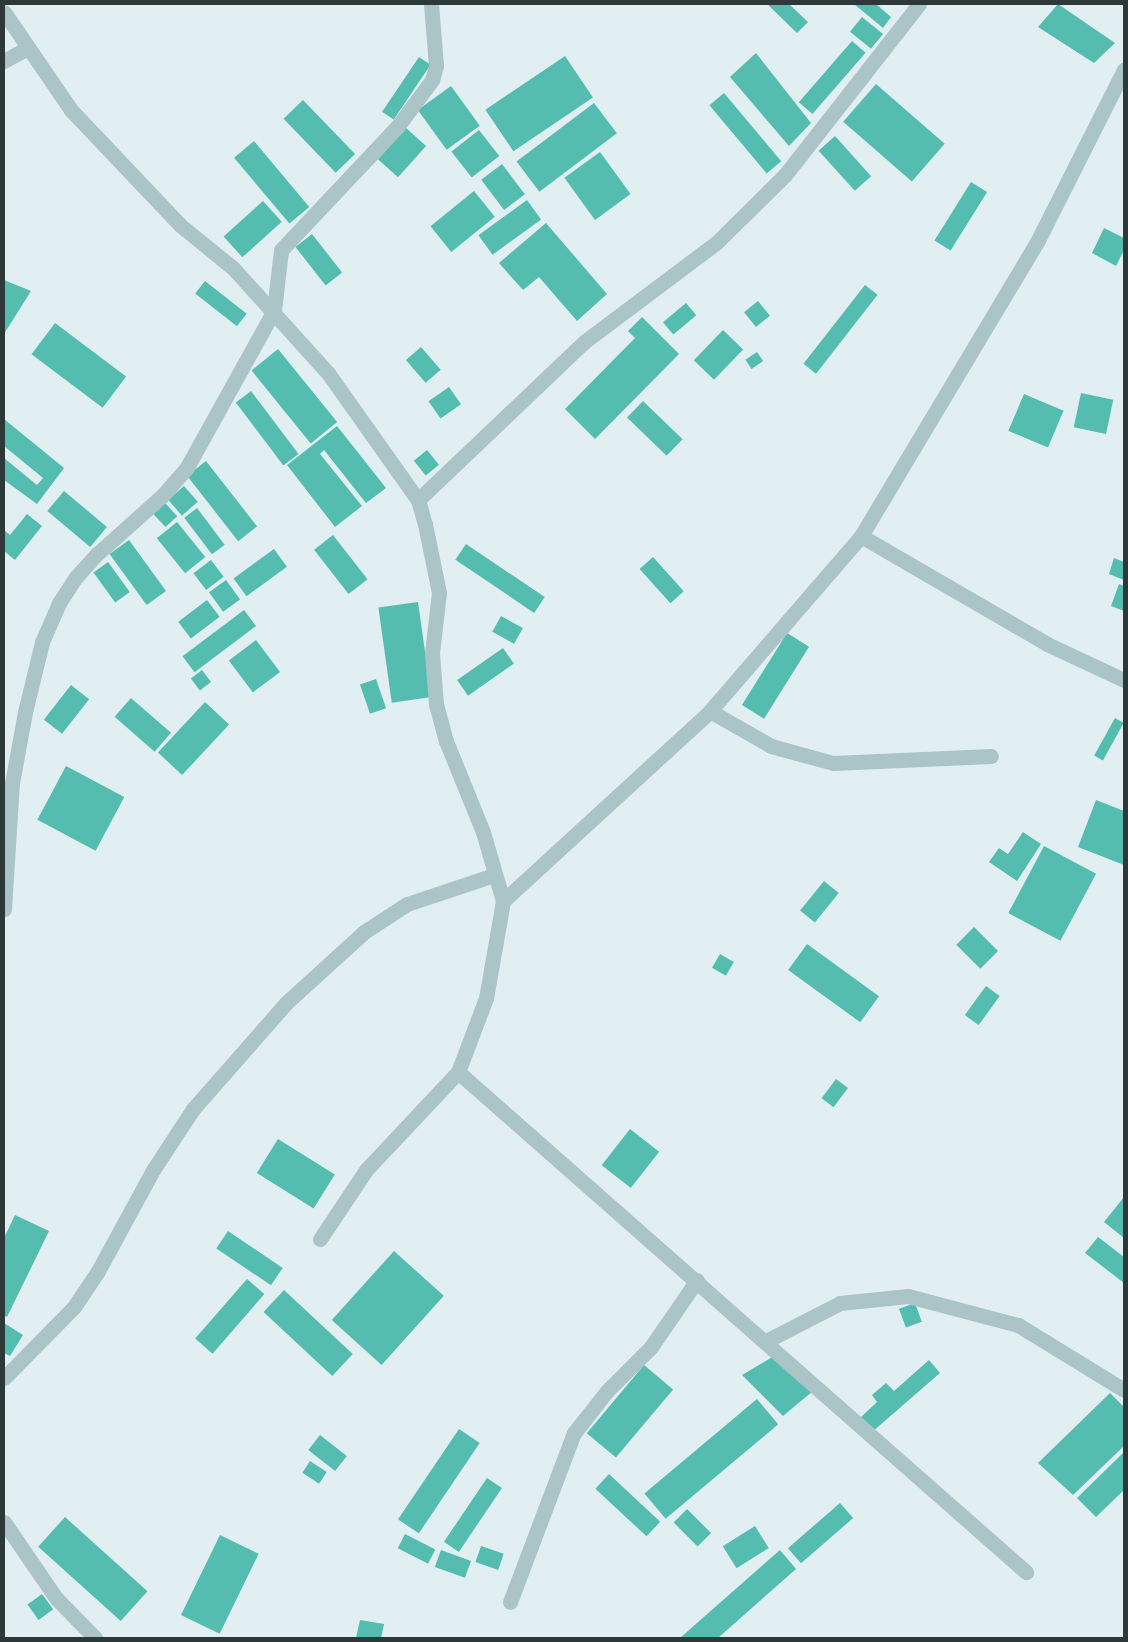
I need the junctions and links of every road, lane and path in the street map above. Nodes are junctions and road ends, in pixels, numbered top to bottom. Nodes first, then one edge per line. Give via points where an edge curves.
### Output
1 (431, 4) edge
2 (919, 4) edge
3 (4, 12) edge
4 (27, 48) junction
5 (4, 61) edge
6 (1124, 70) edge
7 (274, 310) junction
8 (418, 500) junction
9 (861, 536) junction
10 (1124, 680) edge
11 (710, 711) junction
12 (991, 756) dead end
13 (494, 875) junction
14 (503, 901) junction
15 (4, 909) edge
16 (458, 1072) junction
17 (320, 1239) dead end
18 (697, 1280) junction
19 (766, 1342) junction
20 (4, 1378) edge
21 (1124, 1390) edge
22 (4, 1522) edge
23 (1026, 1572) dead end
24 (510, 1602) dead end
25 (95, 1638) edge

1 - 7 street via 436,66 432,80 403,120 281,250
2 - 8 street via 785,175 716,243 584,342
3 - 4 street
4 - 5 street
4 - 7 street via 71,110 180,225 233,268
6 - 9 street via 1037,242
7 - 8 street via 328,373
7 - 15 street via 186,469 163,495 97,554 59,603 42,642 12,783
8 - 13 street via 439,593 432,653 436,704 446,742 483,832
9 - 10 street via 1047,644
9 - 11 street
11 - 12 street via 771,746 833,763
11 - 14 street
13 - 14 street
13 - 20 street via 407,904 364,932 286,1003 193,1109 153,1170 98,1271 74,1307
14 - 16 street via 486,998
16 - 17 street via 366,1170
16 - 18 street
18 - 19 street
18 - 24 street via 651,1347 607,1391 574,1433
19 - 21 street via 840,1303 908,1296 1018,1325
19 - 23 street
22 - 25 street via 56,1598

